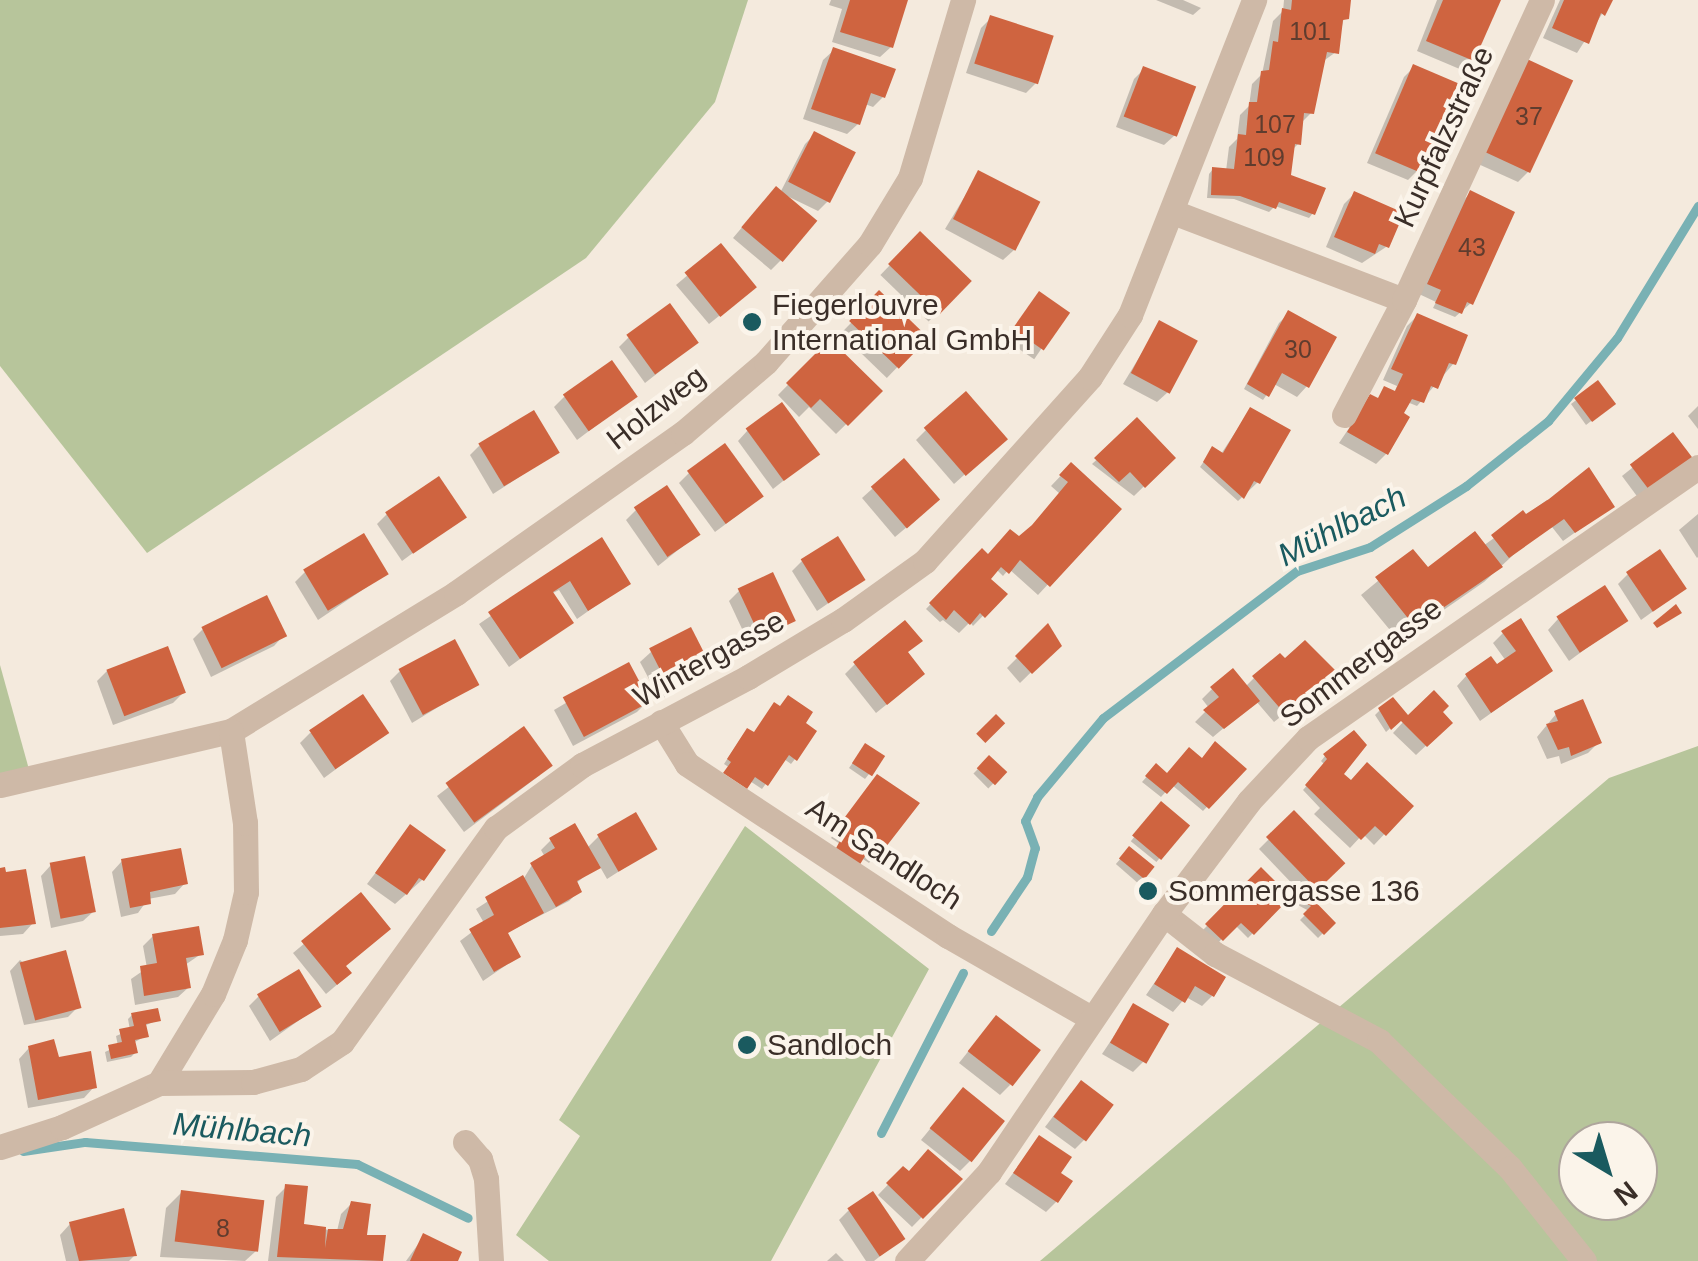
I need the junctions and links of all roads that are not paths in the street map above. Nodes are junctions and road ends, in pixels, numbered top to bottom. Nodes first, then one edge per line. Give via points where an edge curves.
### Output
1 (962, 0) edge
2 (1254, 0) edge
3 (1542, 0) edge
4 (1173, 212) junction
5 (1404, 300) junction
6 (1344, 414) dead end
7 (1698, 467) edge
8 (661, 722) junction
9 (231, 731) junction
10 (0, 786) edge
11 (1164, 914) junction
12 (1091, 1018) junction
13 (160, 1082) junction
14 (465, 1142) dead end
15 (0, 1146) edge
16 (491, 1261) edge
17 (907, 1261) edge
18 (1584, 1261) edge

1 - 9 street, Holzweg via 910,178 870,244 766,362 683,433 456,593
2 - 4 street, Wintergasse
3 - 5 street, Kurpfalzstraße
4 - 5 street
4 - 8 street, Wintergasse via 1130,315 1090,377 926,560 842,620
5 - 6 street, Kurpfalzstraße
7 - 11 street, Sommergasse via 1308,738 1249,802
8 - 12 street, Am Sandloch via 688,764 948,936
8 - 13 street, Wintergasse via 582,764 496,828 342,1042 301,1068 252,1082
9 - 10 street, Holzweg
9 - 13 street via 245,823 246,892 213,994
11 - 12 street, Sommergasse
11 - 18 street via 1215,954 1379,1041 1510,1168
12 - 17 street, Sommergasse via 989,1172
13 - 15 street, Wintergasse via 62,1127
14 - 16 street via 486,1180

